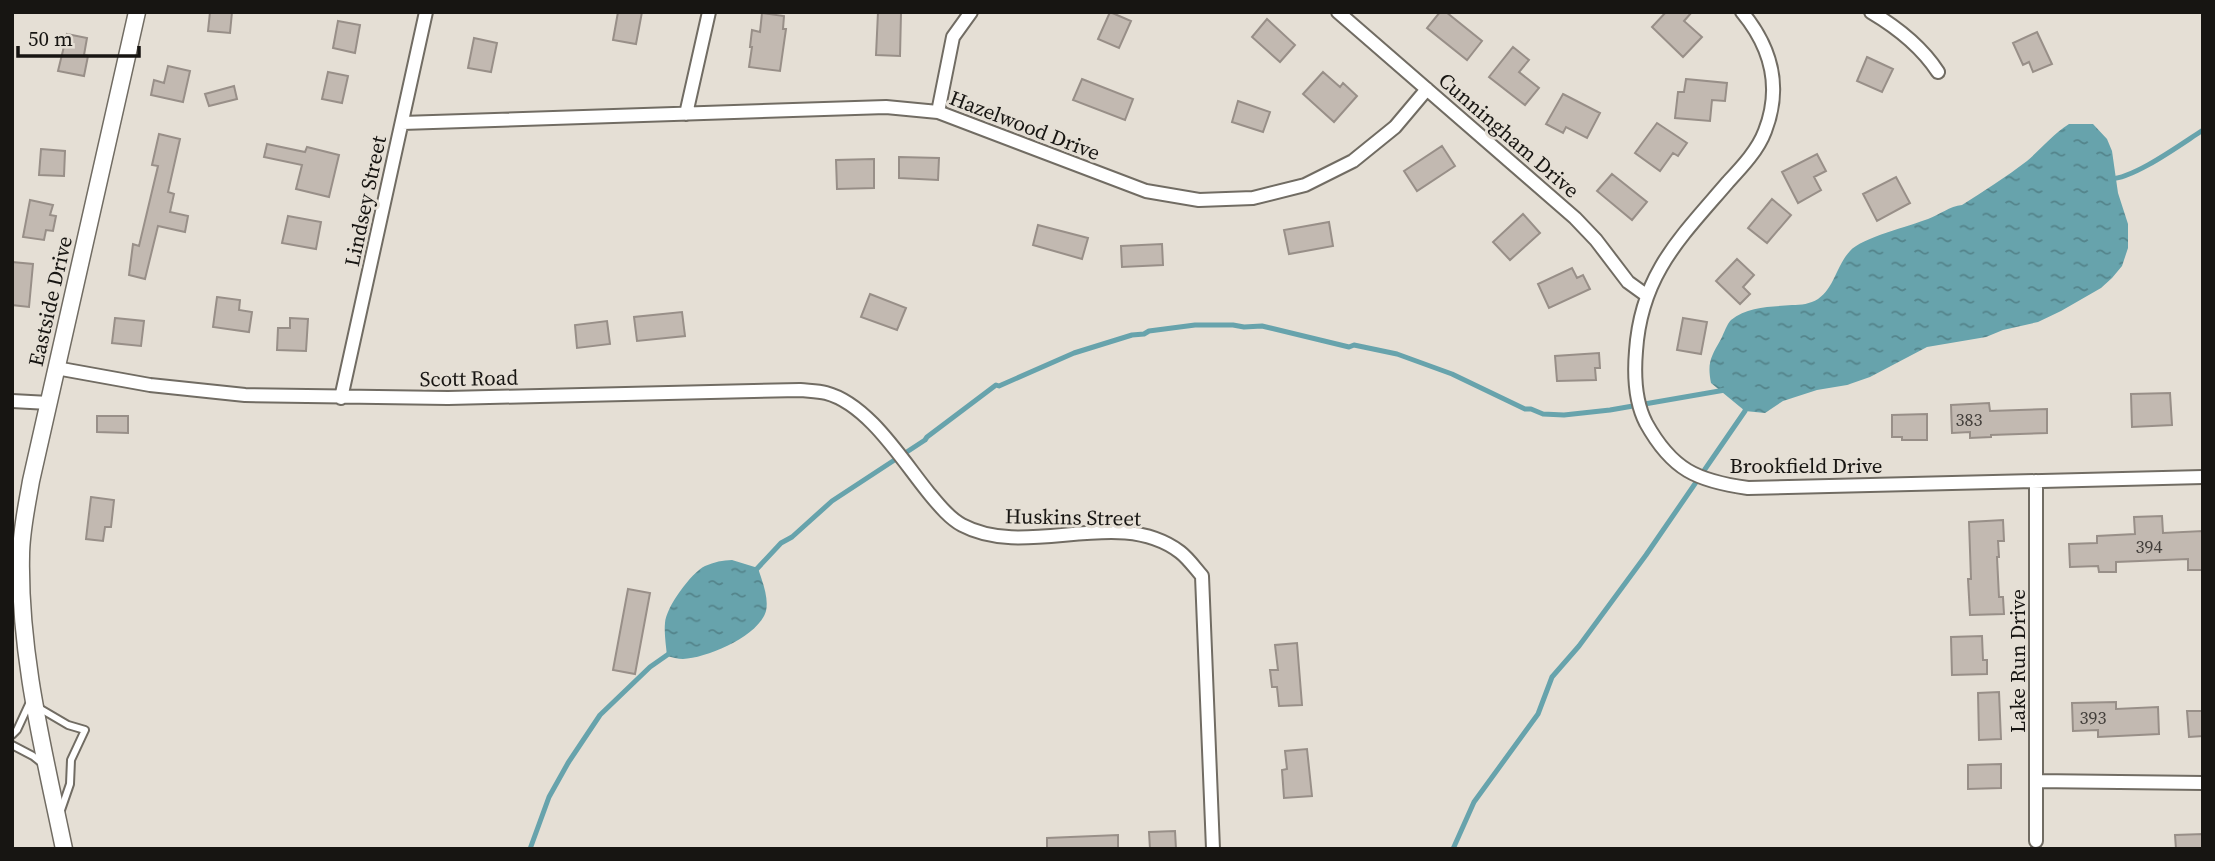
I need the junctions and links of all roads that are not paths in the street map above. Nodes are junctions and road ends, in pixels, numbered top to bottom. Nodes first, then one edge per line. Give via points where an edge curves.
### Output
1 (136, 12) edge
2 (426, 12) edge
3 (709, 12) edge
4 (971, 12) edge
5 (1338, 12) edge
6 (1742, 12) edge
7 (1871, 12) edge
8 (1938, 72) dead end
9 (1427, 89) junction
10 (938, 112) junction
11 (686, 114) junction
12 (402, 123) junction
13 (1646, 295) junction
14 (56, 368) junction
15 (341, 398) junction
16 (12, 401) edge
17 (49, 403) junction
18 (873, 424) joint
19 (2203, 477) edge
20 (2036, 481) junction
21 (34, 701) junction
22 (12, 735) edge
23 (12, 745) edge
24 (47, 768) junction
25 (2036, 781) junction
26 (2203, 783) edge
27 (58, 819) junction
28 (2036, 841) dead end
29 (64, 849) edge
30 (1213, 849) edge

1 - 14 street, Eastside Drive
2 - 12 street, Lindsey Street
3 - 11 street
4 - 10 street via 953,37
5 - 9 street, Cunningham Drive
6 - 13 street, Brookfield Drive via 1758,31 1771,63 1773,98 1765,132 1747,161 1672,248
7 - 8 street via 1895,26
9 - 10 street, Hazelwood Drive via 1395,127 1353,161 1305,185 1253,198 1199,200 1146,191
9 - 13 street, Cunningham Drive via 1575,218 1628,282
10 - 11 street, Hazelwood Drive via 886,107
11 - 12 street, Hazelwood Drive
12 - 15 street, Lindsey Street
13 - 20 street, Brookfield Drive via 1634,367 1641,414 1658,444 1683,468 1714,483 1748,488
14 - 15 street, Scott Road via 150,385 245,395
14 - 17 street, Eastside Drive
15 - 18 street, Scott Road via 800,390 827,393 852,405
16 - 17 street
17 - 21 street, Eastside Drive via 20,554
18 - 30 street, Huskins Street via 941,508 960,524 983,534 1008,537 1106,532 1153,537 1181,552 1202,576
19 - 20 street, Brookfield Drive
20 - 25 street, Lake Run Drive
21 - 22 lane
21 - 24 street, Eastside Drive
21 - 27 lane via 68,725 85,730 71,760 70,784
23 - 24 lane
24 - 27 street, Eastside Drive
25 - 26 street
25 - 28 street, Lake Run Drive
27 - 29 street, Eastside Drive

